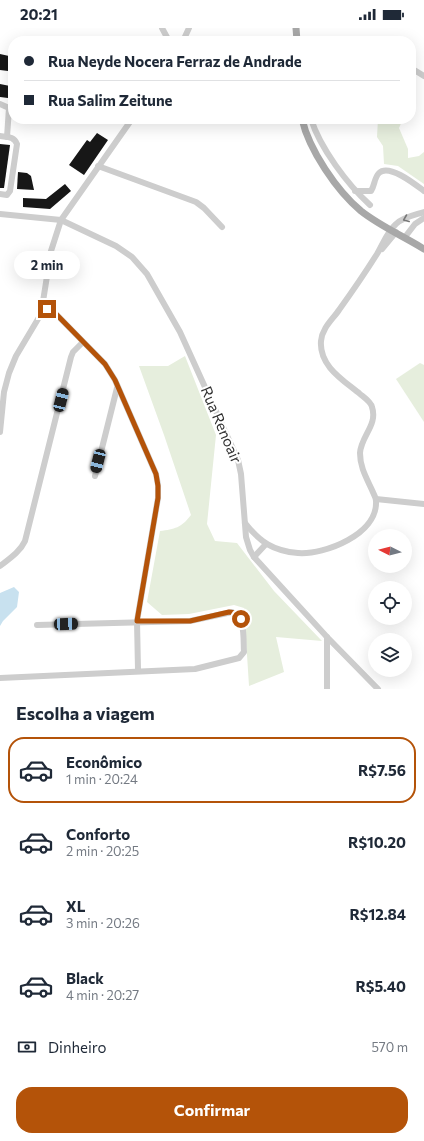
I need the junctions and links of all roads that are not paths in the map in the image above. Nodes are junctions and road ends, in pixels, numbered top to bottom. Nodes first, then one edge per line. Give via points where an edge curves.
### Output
1 (8, 122) edge
2 (128, 124) edge
3 (304, 124) edge
4 (313, 124) edge
5 (0, 136) edge
6 (7, 137) junction
7 (98, 166) junction
8 (423, 189) edge
9 (355, 191) junction
10 (0, 194) edge
11 (370, 205) dead end
12 (424, 212) edge
13 (0, 214) edge
14 (424, 218) edge
15 (61, 220) junction
16 (222, 227) dead end
17 (393, 231) junction
18 (405, 237) junction
19 (424, 249) edge
20 (43, 308) junction
21 (83, 342) junction
22 (118, 388) junction
23 (0, 432) edge
24 (95, 476) dead end
25 (376, 499) junction
26 (424, 504) edge
27 (245, 523) junction
28 (266, 544) junction
29 (254, 557) junction
30 (0, 566) edge
31 (137, 621) junction
32 (38, 625) dead end
33 (327, 637) junction
34 (138, 670) junction
35 (0, 678) edge
36 (327, 689) edge
37 (378, 689) edge

1 - 6 street
2 - 7 street
3 - 17 main road via 311,146 345,195 361,210
4 - 9 street via 324,147
5 - 6 street
6 - 10 street via 16,140 17,144 10,191 7,195
7 - 15 street
7 - 16 street via 196,202
8 - 9 street via 395,172 383,170 376,178 371,191
9 - 11 street
12 -> 17 street via 402,220
13 - 15 street, Rua Renoair
14 - 18 street via 415,224
15 - 20 street via 51,252
15 - 27 street, Rua Renoair via 116,246 132,257 147,274 180,332 238,460
17 - 18 main road
17 - 25 street via 325,328 321,339 321,350 330,368 372,406 374,416 360,450 360,463
18 - 19 main road
20 - 21 street via 57,315
20 - 23 street via 8,373
21 - 22 street via 108,368
21 - 30 street via 71,357 25,541 13,556
22 - 24 street
22 - 31 street via 156,474 158,486
25 - 26 street
25 - 28 street via 374,514 370,521 352,537 328,549 299,553
27 - 28 street
27 - 29 street, Rua Renoair via 246,537
28 - 29 street
29 - 33 street, Rua Renoair
31 - 32 street
31 - 34 street
31 - 34 street via 190,621 232,612 238,615 242,622 244,652 239,658 195,669
33 - 36 street
33 - 37 street, Rua Renoair
34 - 35 street

